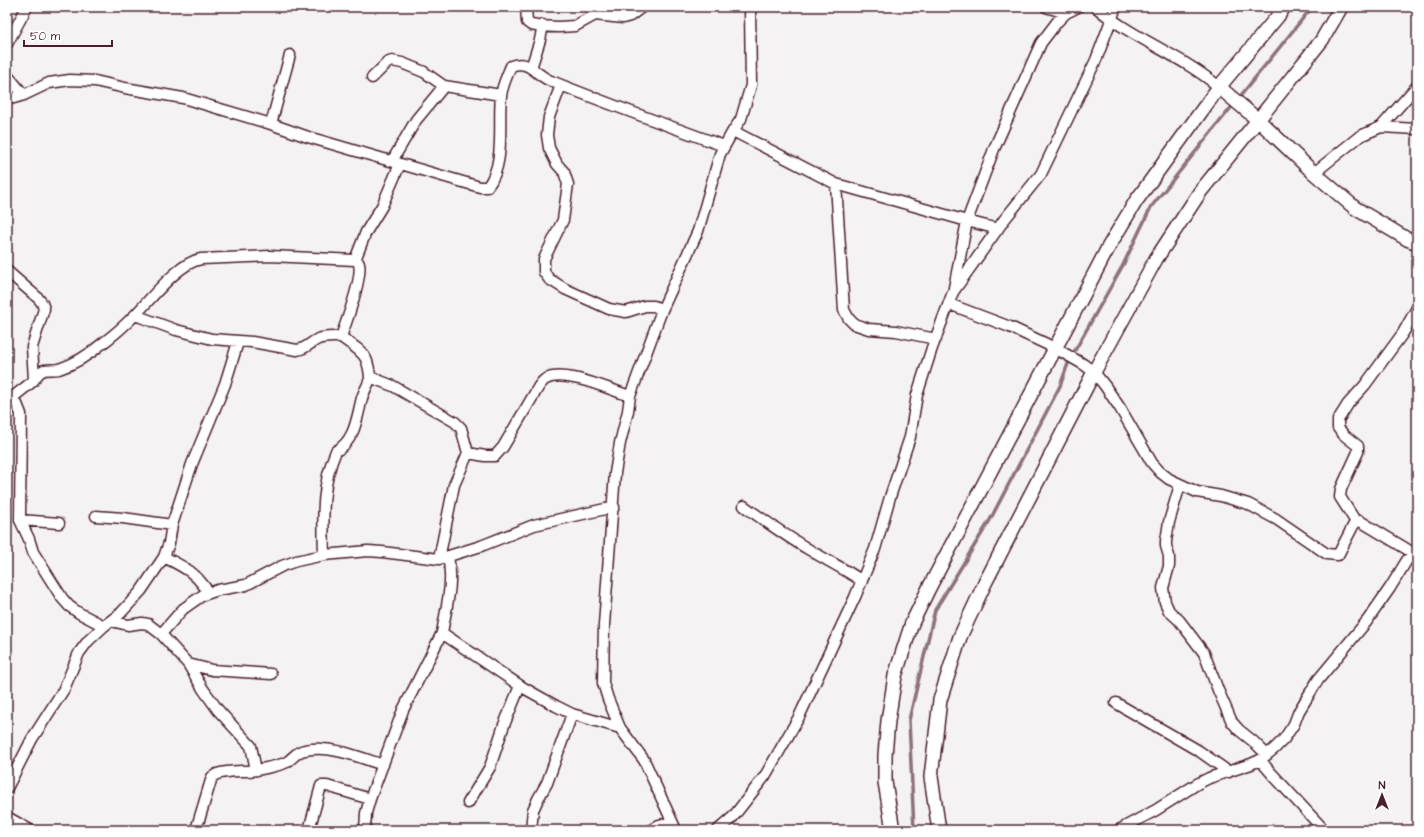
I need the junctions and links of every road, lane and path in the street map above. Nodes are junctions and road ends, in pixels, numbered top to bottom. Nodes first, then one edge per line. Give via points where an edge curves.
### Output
1 (27, 7) edge
2 (526, 7) edge
3 (642, 7) edge
4 (750, 7) edge
5 (1046, 7) edge
6 (1078, 7) edge
7 (1096, 7) edge
8 (1116, 7) edge
9 (1284, 7) edge
10 (1341, 7) edge
11 (1066, 13) junction
12 (1110, 20) junction
13 (543, 25) junction
14 (7, 44) edge
15 (290, 56) dead end
16 (531, 68) junction
17 (7, 75) edge
18 (372, 78) dead end
19 (560, 85) junction
20 (444, 86) junction
21 (1417, 86) edge
22 (1222, 89) junction
23 (24, 95) junction
24 (501, 95) junction
25 (7, 100) edge
26 (1253, 116) junction
27 (271, 124) junction
28 (1381, 127) junction
29 (1417, 129) edge
30 (733, 131) junction
31 (724, 146) junction
32 (396, 162) junction
33 (1314, 173) junction
34 (836, 184) junction
35 (967, 221) junction
36 (998, 229) junction
37 (1417, 243) edge
38 (355, 260) junction
39 (7, 271) edge
40 (953, 292) junction
41 (949, 304) junction
42 (1417, 308) edge
43 (662, 310) junction
44 (135, 315) junction
45 (341, 337) junction
46 (936, 339) junction
47 (238, 342) junction
48 (1055, 348) junction
49 (1094, 372) junction
50 (370, 377) junction
51 (34, 379) junction
52 (630, 396) junction
53 (9, 400) edge
54 (468, 453) junction
55 (1180, 485) junction
56 (744, 506) dead end
57 (614, 507) junction
58 (96, 516) dead end
59 (20, 520) junction
60 (1356, 522) junction
61 (60, 523) dead end
62 (172, 526) junction
63 (1416, 553) edge
64 (324, 555) junction
65 (164, 557) junction
66 (444, 558) junction
67 (862, 581) junction
68 (209, 593) junction
69 (107, 623) junction
70 (442, 633) junction
71 (161, 634) junction
72 (188, 664) junction
73 (271, 674) dead end
74 (520, 686) junction
75 (1116, 703) dead end
76 (572, 714) junction
77 (620, 728) junction
78 (1264, 757) junction
79 (383, 765) junction
80 (256, 770) junction
81 (1229, 772) junction
82 (7, 788) edge
83 (370, 799) junction
84 (468, 803) dead end
85 (7, 817) edge
86 (674, 826) edge
87 (30, 830) edge
88 (196, 830) edge
89 (309, 830) edge
90 (365, 830) edge
91 (532, 830) edge
92 (651, 830) edge
93 (718, 830) edge
94 (893, 830) edge
95 (939, 830) edge
96 (1119, 830) edge
97 (1324, 830) edge

1 - 14 street
2 - 13 street via 527,22
3 - 13 street via 623,18 595,15 575,26
4 - 30 street via 750,85 741,120
5 - 11 street
6 - 11 street
7 - 12 street
8 - 12 street
9 - 22 street
10 - 26 street via 1322,40
11 - 35 street via 1041,43 994,149
12 - 22 street via 1202,73
12 - 36 street via 1096,60 1041,174
13 - 16 street
15 - 27 street
16 - 19 street
16 - 24 street via 523,64 510,66
17 - 23 street
18 - 20 street via 386,63 392,61 424,72
19 - 31 street
19 - 43 street via 549,117 547,135 549,148 564,172 568,184 563,220 544,259 544,272 549,279 565,289 609,309 626,312 654,306
20 - 24 street
20 - 32 street via 416,120
21 - 28 street
22 - 26 street
22 - 48 street via 1136,201
23 - 25 street
23 - 27 street via 50,84 70,80 95,81 183,98
24 - 32 street via 497,172 487,187
26 - 33 street
26 - 49 street via 1156,259
27 - 32 street
28 - 29 street
28 - 33 street via 1360,136
30 - 31 street
30 - 34 street
31 - 43 street via 698,231
32 - 38 street via 382,206 366,232
33 - 37 street via 1355,208
34 - 35 street
34 - 46 street via 844,310 849,319 854,324 869,329 896,331
35 - 36 street
35 - 40 street
36 - 40 street
38 - 44 street via 270,256 194,260 161,287
38 - 45 street via 360,266 352,308
39 - 51 street via 38,298 44,309 32,347
40 - 41 street
41 - 46 street
41 - 48 street via 1010,327
42 - 60 street via 1403,333 1338,420 1338,428 1358,446 1340,497
43 - 52 street
44 - 47 street via 176,330
44 - 51 street via 86,356 56,370 44,370
45 - 47 street via 318,339 297,350
45 - 50 street via 359,350 366,359
46 - 67 street via 917,395 910,437 875,549
47 - 62 street via 225,384 192,464
48 - 49 street
48 - 94 street via 912,623 895,676 884,755 884,782
49 - 55 street via 1120,408 1152,463 1160,472
49 - 95 street via 960,637 940,700 931,777
50 - 54 street via 393,386 455,422 461,428
50 - 64 street via 356,422 344,446 336,451 328,477 323,497
51 - 53 street
52 - 54 street via 583,380 565,377 545,379 496,456
52 - 57 street via 616,466
53 - 59 street via 17,404 21,414
54 - 66 street via 454,485
55 - 60 street via 1197,492 1248,504 1276,519 1327,554 1338,555
55 - 78 street via 1167,534 1169,566 1163,588 1165,602 1169,611 1204,653 1232,722 1254,742
56 - 67 street via 779,531
57 - 66 street via 534,526
57 - 77 street via 604,625 603,683
58 - 62 street
59 - 61 street
59 - 69 street via 33,552 62,598 79,613
60 - 63 street via 1360,521
62 - 65 street
63 - 78 street via 1407,560 1367,621 1318,680 1284,739
64 - 66 street via 382,552
64 - 68 street via 282,566 246,585
65 - 68 street via 186,568 201,580
65 - 69 street via 141,591 121,613
66 - 70 street via 451,568
67 - 93 street via 799,716 765,776 733,818
68 - 71 street via 183,609
69 - 71 street via 148,624
69 - 82 street via 79,653 64,689 32,739
70 - 74 street
70 - 79 street via 404,710
71 - 72 street
72 - 73 street via 212,670
72 - 80 street via 218,710 251,746
74 - 76 street
74 - 84 street via 490,767
75 - 81 street via 1199,751
76 - 77 street
76 - 91 street via 550,777 533,810
77 - 86 street via 644,760
78 - 81 street
78 - 97 street via 1273,776
79 - 80 street via 358,756 322,749 304,750 296,753 287,762
79 - 83 street
80 - 88 street via 222,772 212,777
81 - 96 street via 1197,784
83 - 89 street via 321,786
83 - 90 street
85 - 87 street
86 - 92 street via 659,825

